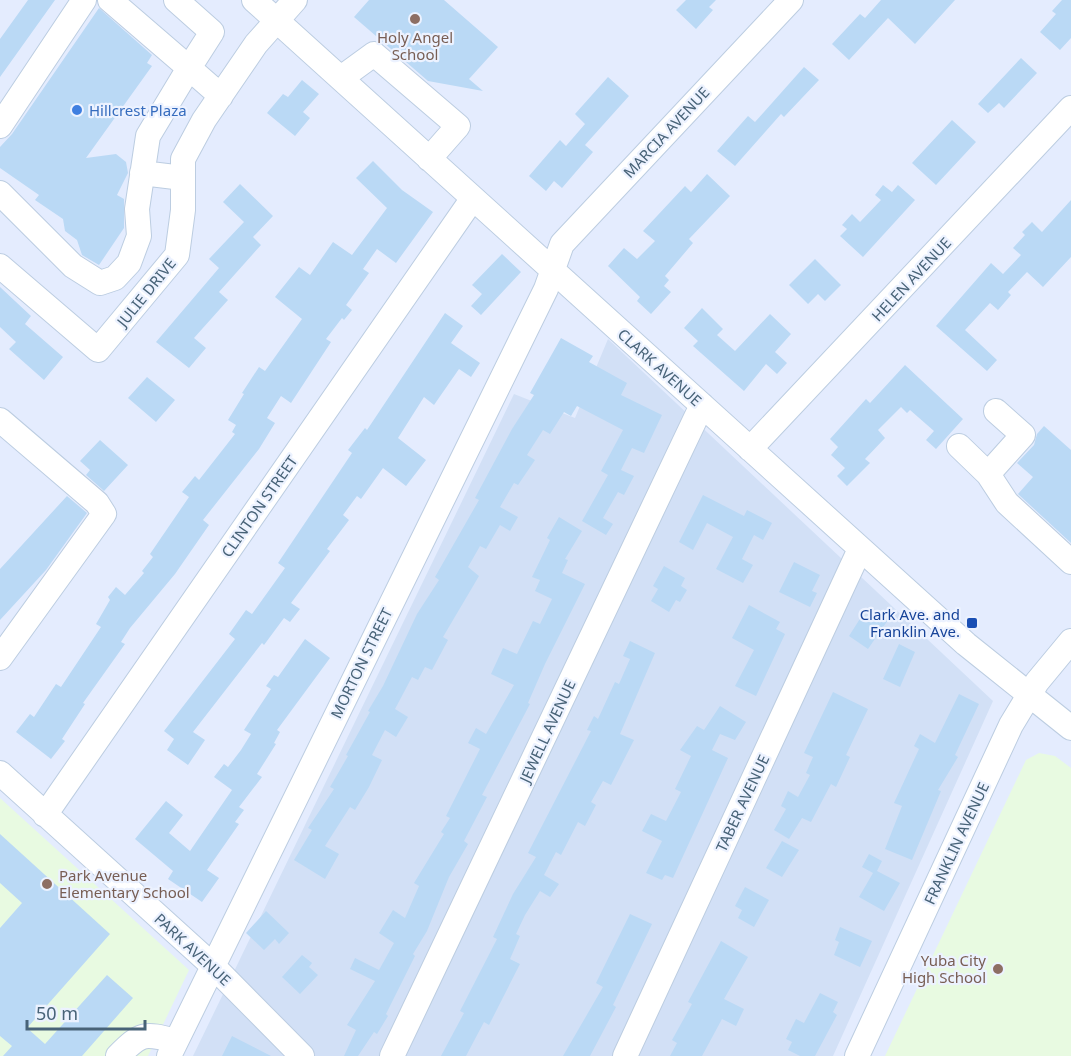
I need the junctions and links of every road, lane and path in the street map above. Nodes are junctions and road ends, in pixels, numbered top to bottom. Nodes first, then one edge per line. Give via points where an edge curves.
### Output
1 (84, 0) edge
2 (110, 0) edge
3 (176, 0) edge
4 (254, 0) edge
5 (295, 0) edge
6 (791, 0) edge
7 (277, 20) junction
8 (189, 68) junction
9 (341, 78) junction
10 (221, 96) junction
11 (1071, 108) edge
12 (0, 126) edge
13 (429, 159) junction
14 (142, 173) junction
15 (183, 178) junction
16 (0, 193) edge
17 (473, 198) junction
18 (0, 266) edge
19 (553, 270) junction
20 (702, 405) junction
21 (996, 411) dead end
22 (0, 420) edge
23 (959, 446) dead end
24 (750, 449) junction
25 (988, 474) junction
26 (860, 549) junction
27 (1071, 562) edge
28 (1071, 641) edge
29 (0, 658) edge
30 (1029, 695) junction
31 (1071, 728) edge
32 (0, 774) edge
33 (45, 815) junction
34 (212, 965) junction
35 (173, 1048) edge
36 (118, 1056) edge
37 (302, 1056) edge
38 (392, 1056) edge
39 (625, 1056) edge
40 (857, 1056) edge

1 - 12 street
2 - 8 street
3 - 8 street via 212,32
4 - 7 street, CLARK AVENUE
5 - 7 street, JULIE DRIVE
6 - 19 street, MARCIA AVENUE via 567,238 558,251
7 - 9 street, CLARK AVENUE
7 - 10 street, JULIE DRIVE
8 - 10 street
8 - 14 street via 148,136
9 - 13 street, CLARK AVENUE
9 - 13 street via 374,54 458,126
10 - 15 street, JULIE DRIVE via 183,159
11 - 24 street, HELEN AVENUE
13 - 17 street, CLARK AVENUE
14 - 15 street
14 - 16 street via 137,209 139,236 129,262 115,278 100,283 73,266
15 - 18 street, JULIE DRIVE via 177,255 98,350
17 - 19 street, CLARK AVENUE
17 - 33 street, CLINTON STREET
19 - 20 street, CLARK AVENUE
19 - 34 street, MORTON STREET
20 - 24 street, CLARK AVENUE
20 - 38 street, JEWELL AVENUE
21 - 25 street via 1023,435
22 - 29 street via 98,503 104,514
23 - 25 street
24 - 26 street, CLARK AVENUE
25 - 27 street via 1007,503
26 - 30 street, CLARK AVENUE
26 - 39 street, TABER AVENUE
28 - 30 street, FRANKLIN AVENUE
30 - 31 street, CLARK AVENUE
30 - 40 street, FRANKLIN AVENUE via 1011,725
32 - 33 street, PARK AVENUE
33 - 34 street, PARK AVENUE
34 - 35 street, MORTON STREET
34 - 37 street, PARK AVENUE
35 - 36 street via 147,1034 135,1039

